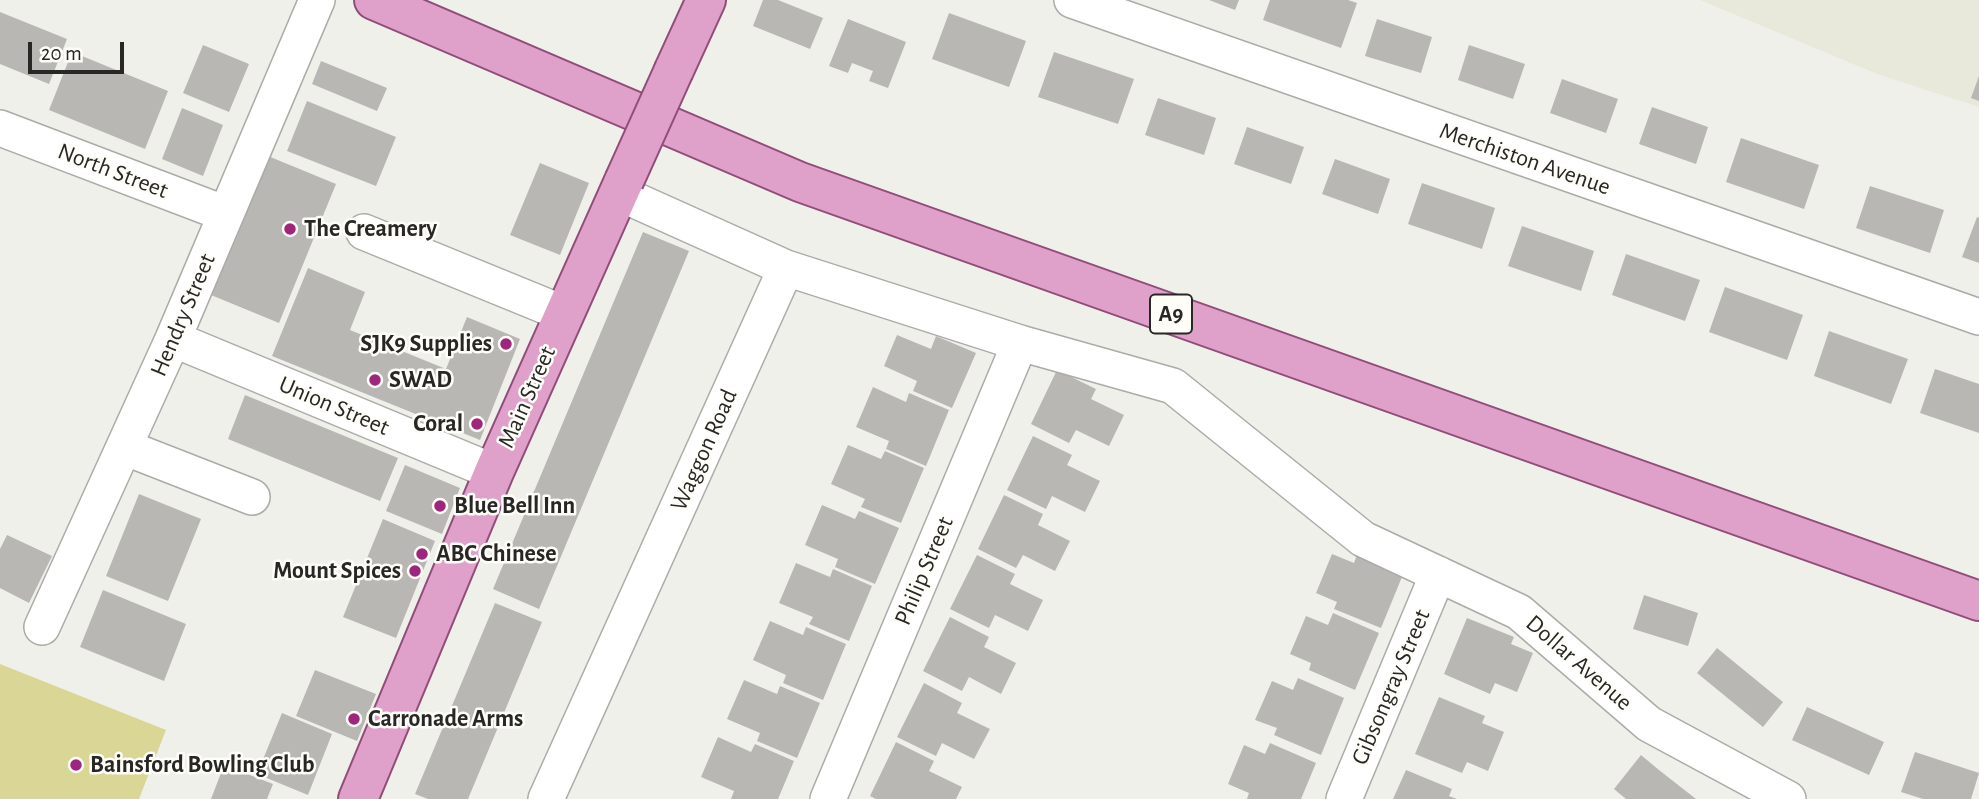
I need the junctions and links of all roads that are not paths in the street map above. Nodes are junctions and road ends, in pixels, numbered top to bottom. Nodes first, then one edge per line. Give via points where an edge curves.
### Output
1 (317, 0) edge
2 (374, 0) edge
3 (706, 0) edge
4 (1072, 0) edge
5 (0, 128) edge
6 (621, 187) junction
7 (226, 214) junction
8 (364, 232) dead end
9 (786, 268) junction
10 (565, 313) junction
11 (1979, 317) edge
12 (173, 339) junction
13 (1020, 343) junction
14 (124, 447) junction
15 (494, 472) junction
16 (252, 497) dead end
17 (1438, 574) junction
18 (1979, 601) edge
19 (42, 627) dead end
20 (358, 799) edge
21 (546, 799) edge
22 (828, 799) edge
23 (1344, 799) edge
24 (1788, 799) edge

1 - 7 street, Hendry Street
2 - 18 main road, A9 via 800,182
3 - 6 main road, Main Street, bridge
4 - 11 street, Merchiston Avenue
5 - 7 street, North Street
6 - 9 street
6 - 10 main road, Main Street
7 - 12 street, Hendry Street
8 - 10 street
9 - 13 street, Dollar Avenue
9 - 21 street, Waggon Road
10 - 15 main road, Main Street
12 - 14 street, Hendry Street
12 - 15 street, Union Street
13 - 17 street, Dollar Avenue via 1173,386 1363,539
13 - 22 street, Philip Street
14 - 16 street
14 - 19 street, Hendry Street
15 - 20 main road, Main Street
17 - 23 street, Gibsongray Street
17 - 24 street, Dollar Avenue via 1519,612 1649,724

